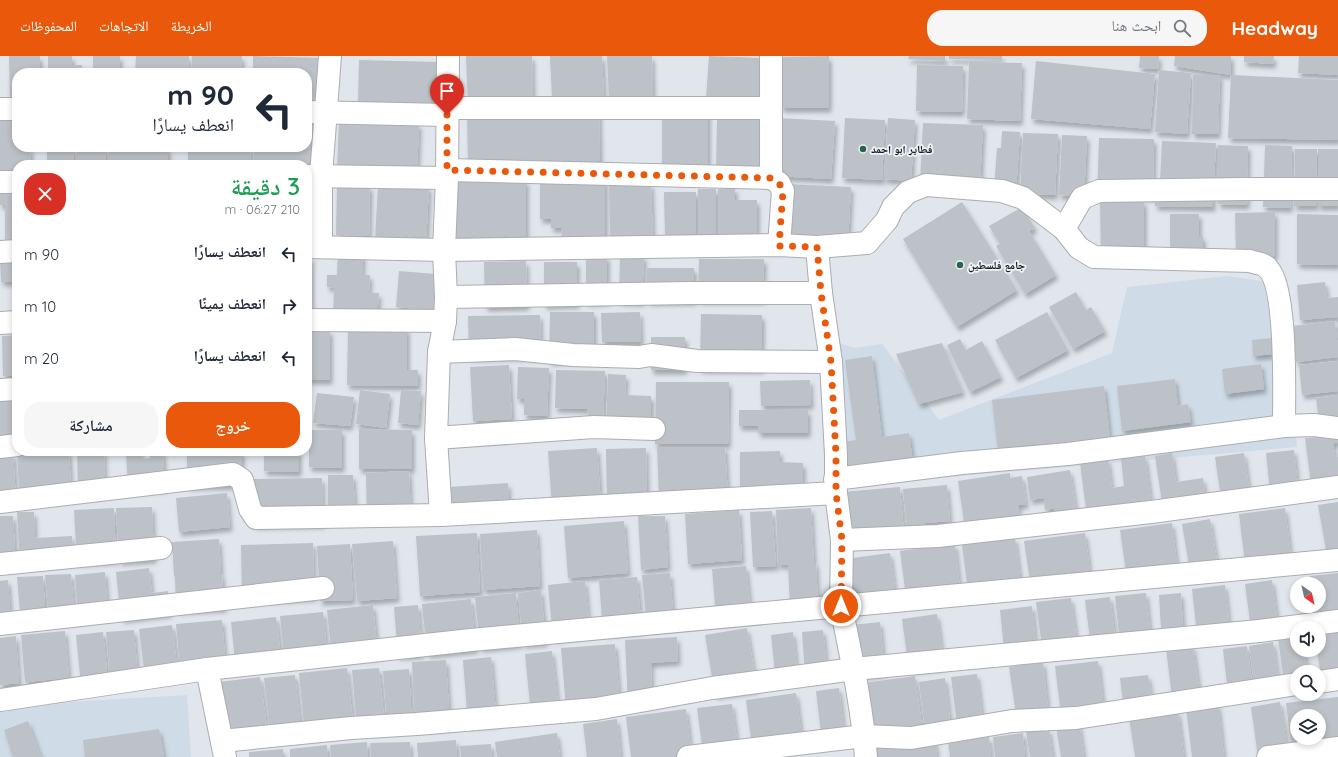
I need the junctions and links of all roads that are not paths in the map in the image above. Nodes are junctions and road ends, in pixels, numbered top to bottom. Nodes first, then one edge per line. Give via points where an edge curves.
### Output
1 (330, 56) edge
2 (448, 56) edge
3 (771, 56) edge
4 (771, 108) junction
5 (0, 109) edge
6 (12, 109) edge
7 (447, 111) junction
8 (317, 112) edge
9 (447, 174) junction
10 (314, 176) edge
11 (771, 178) junction
12 (0, 182) edge
13 (12, 182) edge
14 (1338, 189) edge
15 (1064, 229) junction
16 (779, 246) junction
17 (314, 247) edge
18 (817, 247) junction
19 (444, 250) junction
20 (0, 252) edge
21 (12, 252) edge
22 (821, 293) junction
23 (446, 297) junction
24 (312, 320) edge
25 (445, 321) junction
26 (12, 322) edge
27 (0, 323) edge
28 (440, 352) junction
29 (831, 362) junction
30 (12, 389) edge
31 (0, 390) edge
32 (1284, 426) junction
33 (1338, 428) edge
34 (654, 430) dead end
35 (436, 438) junction
36 (12, 446) edge
37 (0, 447) edge
38 (836, 486) junction
39 (1338, 487) edge
40 (0, 502) edge
41 (441, 515) junction
42 (842, 540) junction
43 (161, 548) dead end
44 (1338, 560) edge
45 (0, 564) edge
46 (322, 588) dead end
47 (841, 606) junction
48 (1338, 621) edge
49 (0, 624) edge
50 (208, 669) junction
51 (854, 669) junction
52 (1338, 679) edge
53 (1326, 681) edge
54 (1290, 685) edge
55 (0, 700) edge
56 (864, 736) junction
57 (1338, 748) edge
58 (223, 749) edge
59 (688, 757) edge
60 (866, 757) edge
61 (1268, 757) edge

1 - 8 street
2 - 7 street
3 - 4 street
4 - 7 street
4 - 11 street
5 - 6 street
7 - 8 street
7 - 9 street
8 - 10 street
9 - 10 street
9 - 11 street
9 - 19 street
10 - 17 street
11 - 16 street via 779,183 783,191
12 - 13 street
14 - 15 street via 1099,190 1082,198
15 - 18 street via 1023,198 1002,190 926,185 908,192 893,207 887,220 867,243
15 - 32 street via 1080,248 1094,257 1250,261 1265,266 1273,277 1282,321
16 - 18 street
16 - 19 street
17 - 19 street
18 - 22 street
19 - 23 street
20 - 21 street
22 - 23 street
22 - 29 street
23 - 25 street
24 - 25 street
25 - 28 street
26 - 27 street
28 - 29 street via 515,349 573,355 651,355 697,361
28 - 35 street
29 - 38 street
30 - 31 street
32 - 33 street via 1314,425
32 - 38 street via 1068,454 962,463
34 - 35 street via 594,427
35 - 41 street
36 - 37 street
38 - 41 street
38 - 42 street
39 - 42 street via 1143,513 946,535
40 - 41 street via 233,474 242,480 250,509 256,518
42 - 47 street
43 - 45 street
44 - 47 street
46 - 49 street
47 - 50 street via 479,639
47 - 51 street
48 - 51 street via 1251,632
50 - 55 street
50 - 58 street
51 - 56 street
51 - 58 street via 712,688 596,709 351,728
52 - 53 street
54 - 56 street via 1076,718 1012,721 910,738
56 - 59 street
56 - 60 street
57 - 61 street

